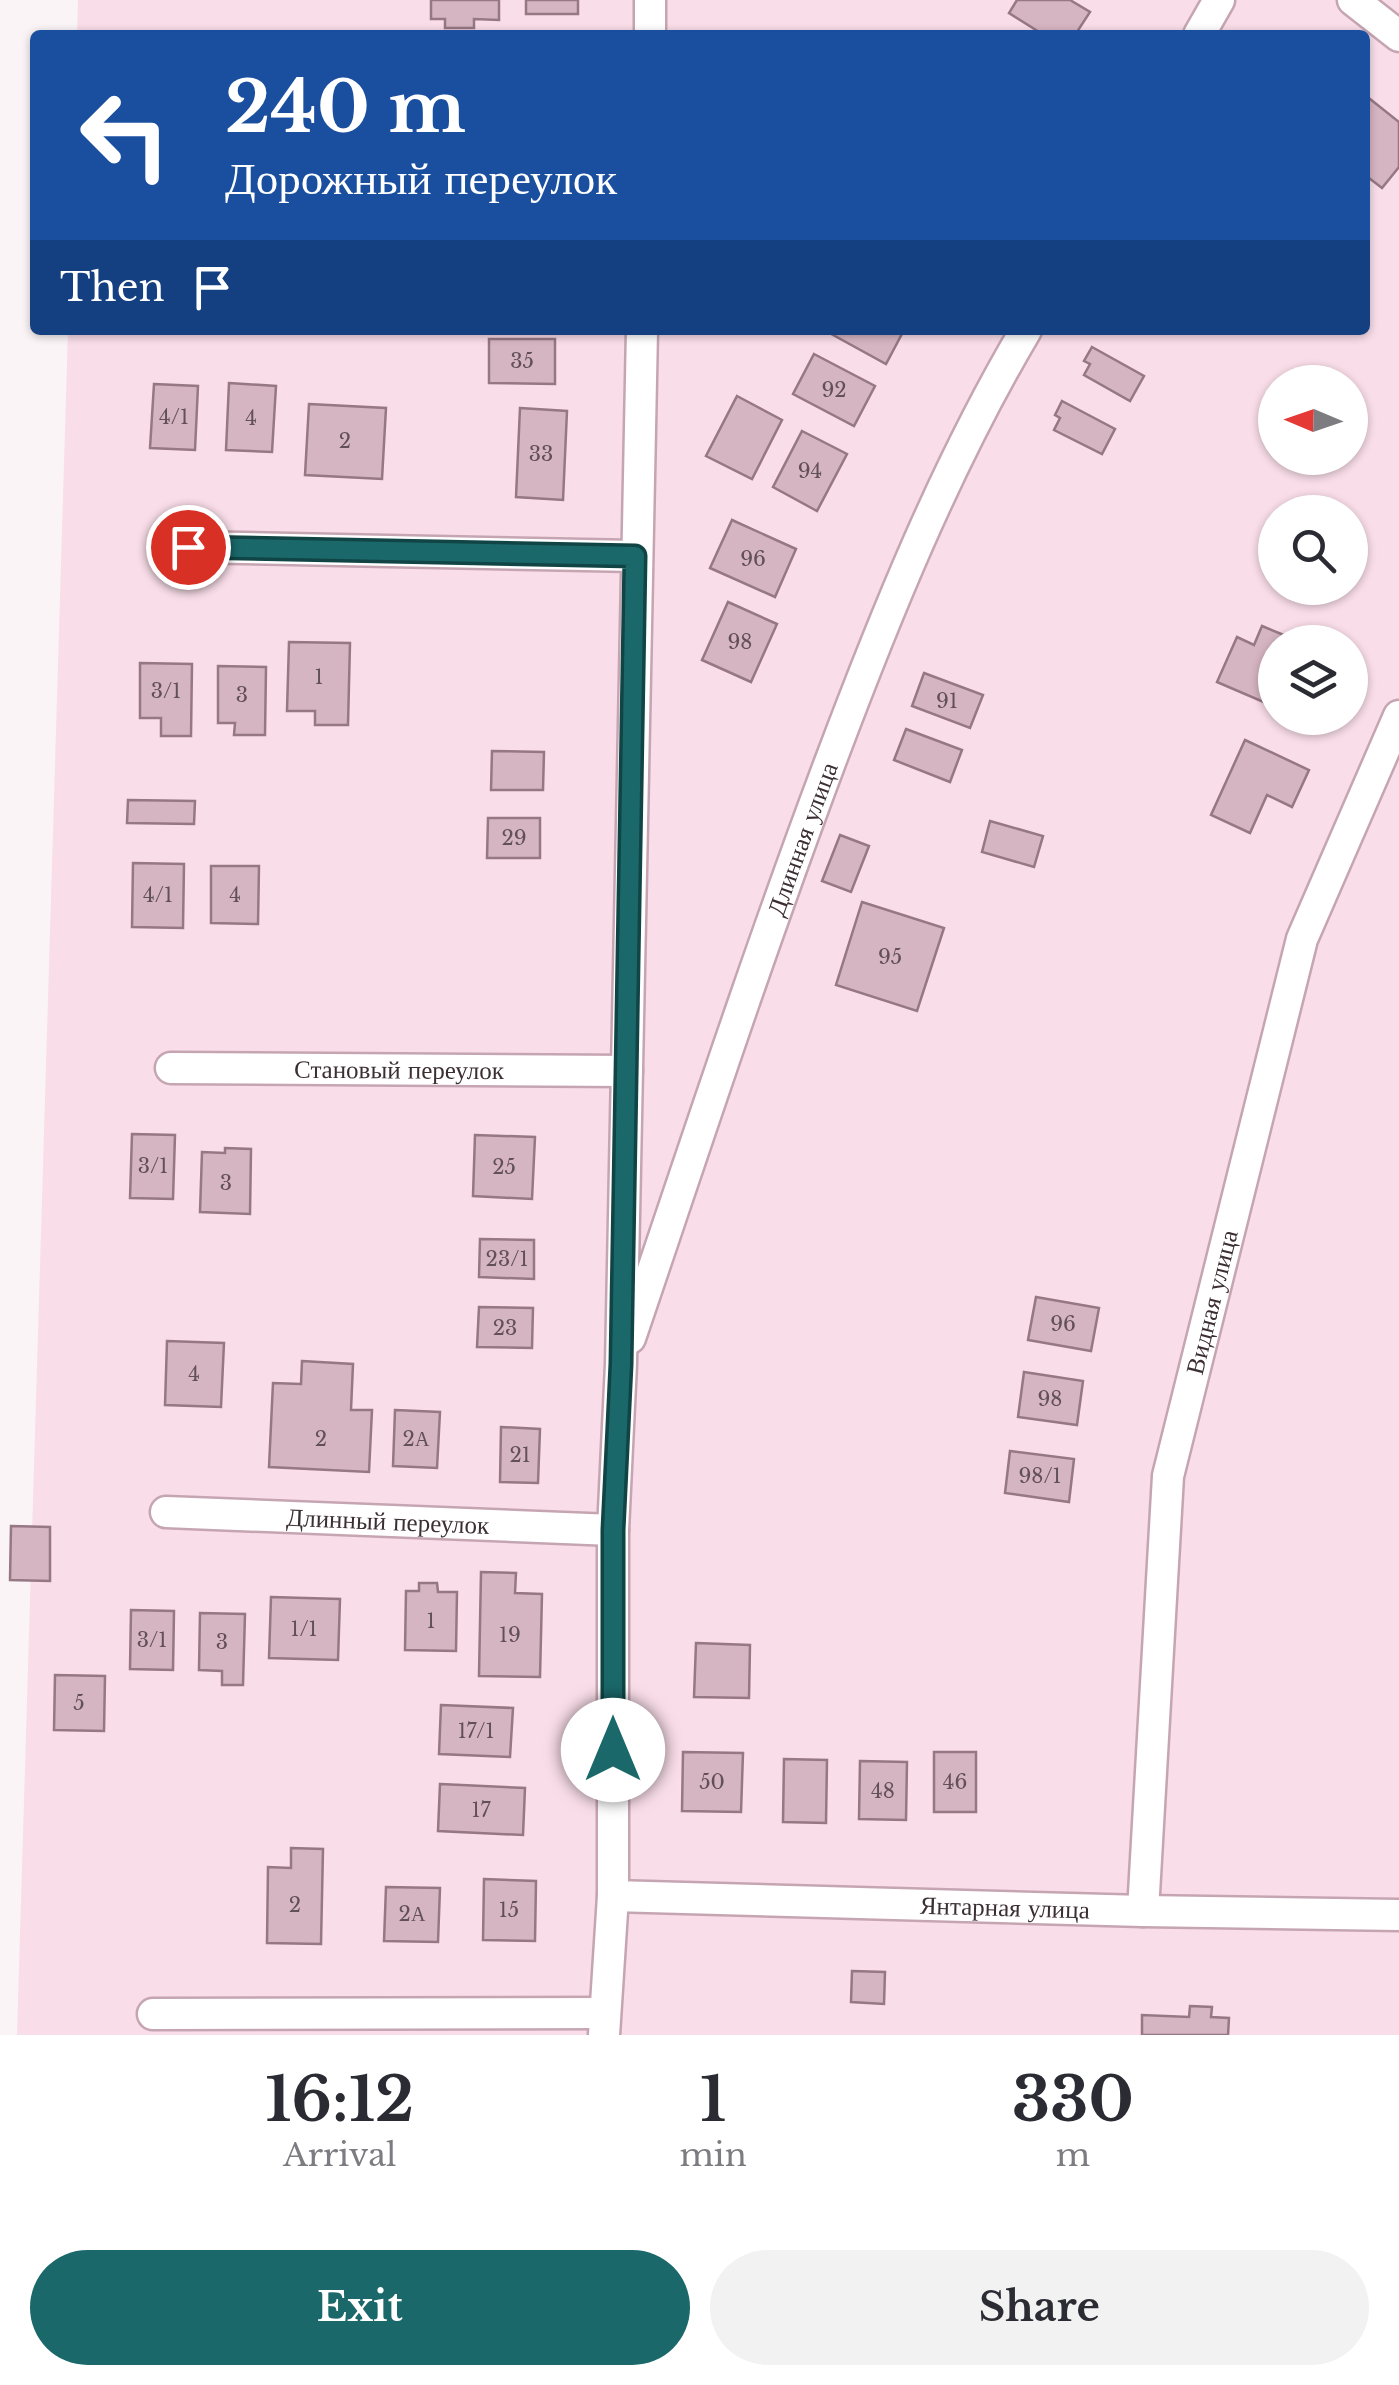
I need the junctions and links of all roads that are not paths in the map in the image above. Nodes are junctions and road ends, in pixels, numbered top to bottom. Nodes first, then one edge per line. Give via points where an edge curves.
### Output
1 (650, 0) edge
2 (1219, 0) edge
3 (1354, 0) edge
4 (650, 30) edge
5 (1201, 30) edge
6 (1399, 36) edge
7 (642, 335) edge
8 (1023, 335) edge
9 (188, 547) dead end
10 (635, 556) junction
11 (1399, 716) edge
12 (171, 1068) dead end
13 (627, 1071) junction
14 (621, 1364) junction
15 (166, 1512) dead end
16 (613, 1530) junction
17 (613, 1896) junction
18 (1143, 1911) junction
19 (1399, 1914) edge
20 (153, 2014) dead end
21 (605, 2024) edge

1 - 4 street
2 - 5 street
3 - 6 street
7 - 10 street
8 - 14 street, Длинная улица via 885,614 798,846
9 - 10 street
10 - 13 street
11 - 18 street, Видная улица via 1302,938 1168,1476
12 - 13 street, Становый переулок
13 - 14 street
14 - 16 street
15 - 16 street, Длинный переулок
16 - 17 street
17 - 18 street, Янтарная улица
17 - 21 street
18 - 19 street, Янтарная улица
20 - 21 street

